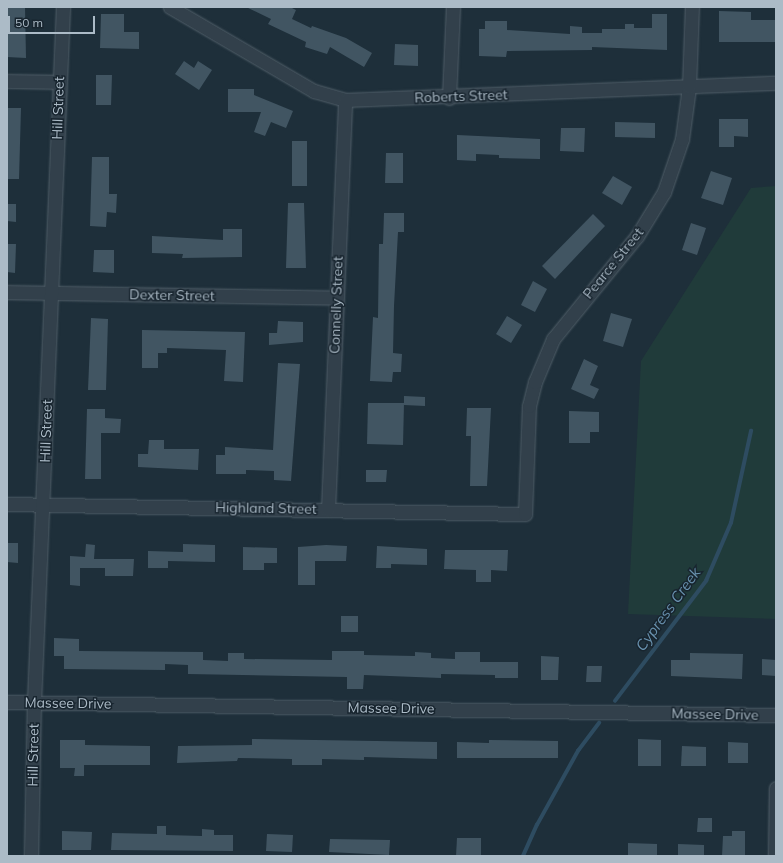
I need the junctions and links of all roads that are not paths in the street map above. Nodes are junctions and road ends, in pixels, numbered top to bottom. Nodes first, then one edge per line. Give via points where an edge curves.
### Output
1 (63, 7) edge
2 (170, 7) edge
3 (453, 7) edge
4 (692, 7) edge
5 (7, 81) edge
6 (60, 82) junction
7 (776, 83) edge
8 (689, 87) junction
9 (449, 98) junction
10 (344, 100) junction
11 (7, 292) edge
12 (51, 293) junction
13 (336, 298) junction
14 (7, 504) edge
15 (42, 505) junction
16 (328, 510) junction
17 (525, 514) joint
18 (7, 702) edge
19 (34, 702) junction
20 (776, 715) edge
21 (776, 788) edge
22 (32, 856) edge
23 (775, 856) edge

1 - 6 street, Hill Street
2 - 10 street, Roberts Street via 314,91
3 - 9 street
4 - 8 street, Pearce Street
5 - 6 street
6 - 12 street, Hill Street
7 - 8 street, Roberts Street
8 - 9 street, Roberts Street
8 - 17 street, Pearce Street via 682,139 676,161 653,213 568,319 544,358 529,406
9 - 10 street, Roberts Street
10 - 13 street, Connelly Street
11 - 12 street, Dexter Street
12 - 13 street, Dexter Street
12 - 15 street, Hill Street
13 - 16 street, Connelly Street
14 - 15 street, Highland Street
15 - 16 street, Highland Street
15 - 19 street, Hill Street
16 - 17 street, Highland Street
18 - 19 street, Massee Drive
19 - 20 street, Massee Drive
19 - 22 street, Hill Street
21 - 23 street

